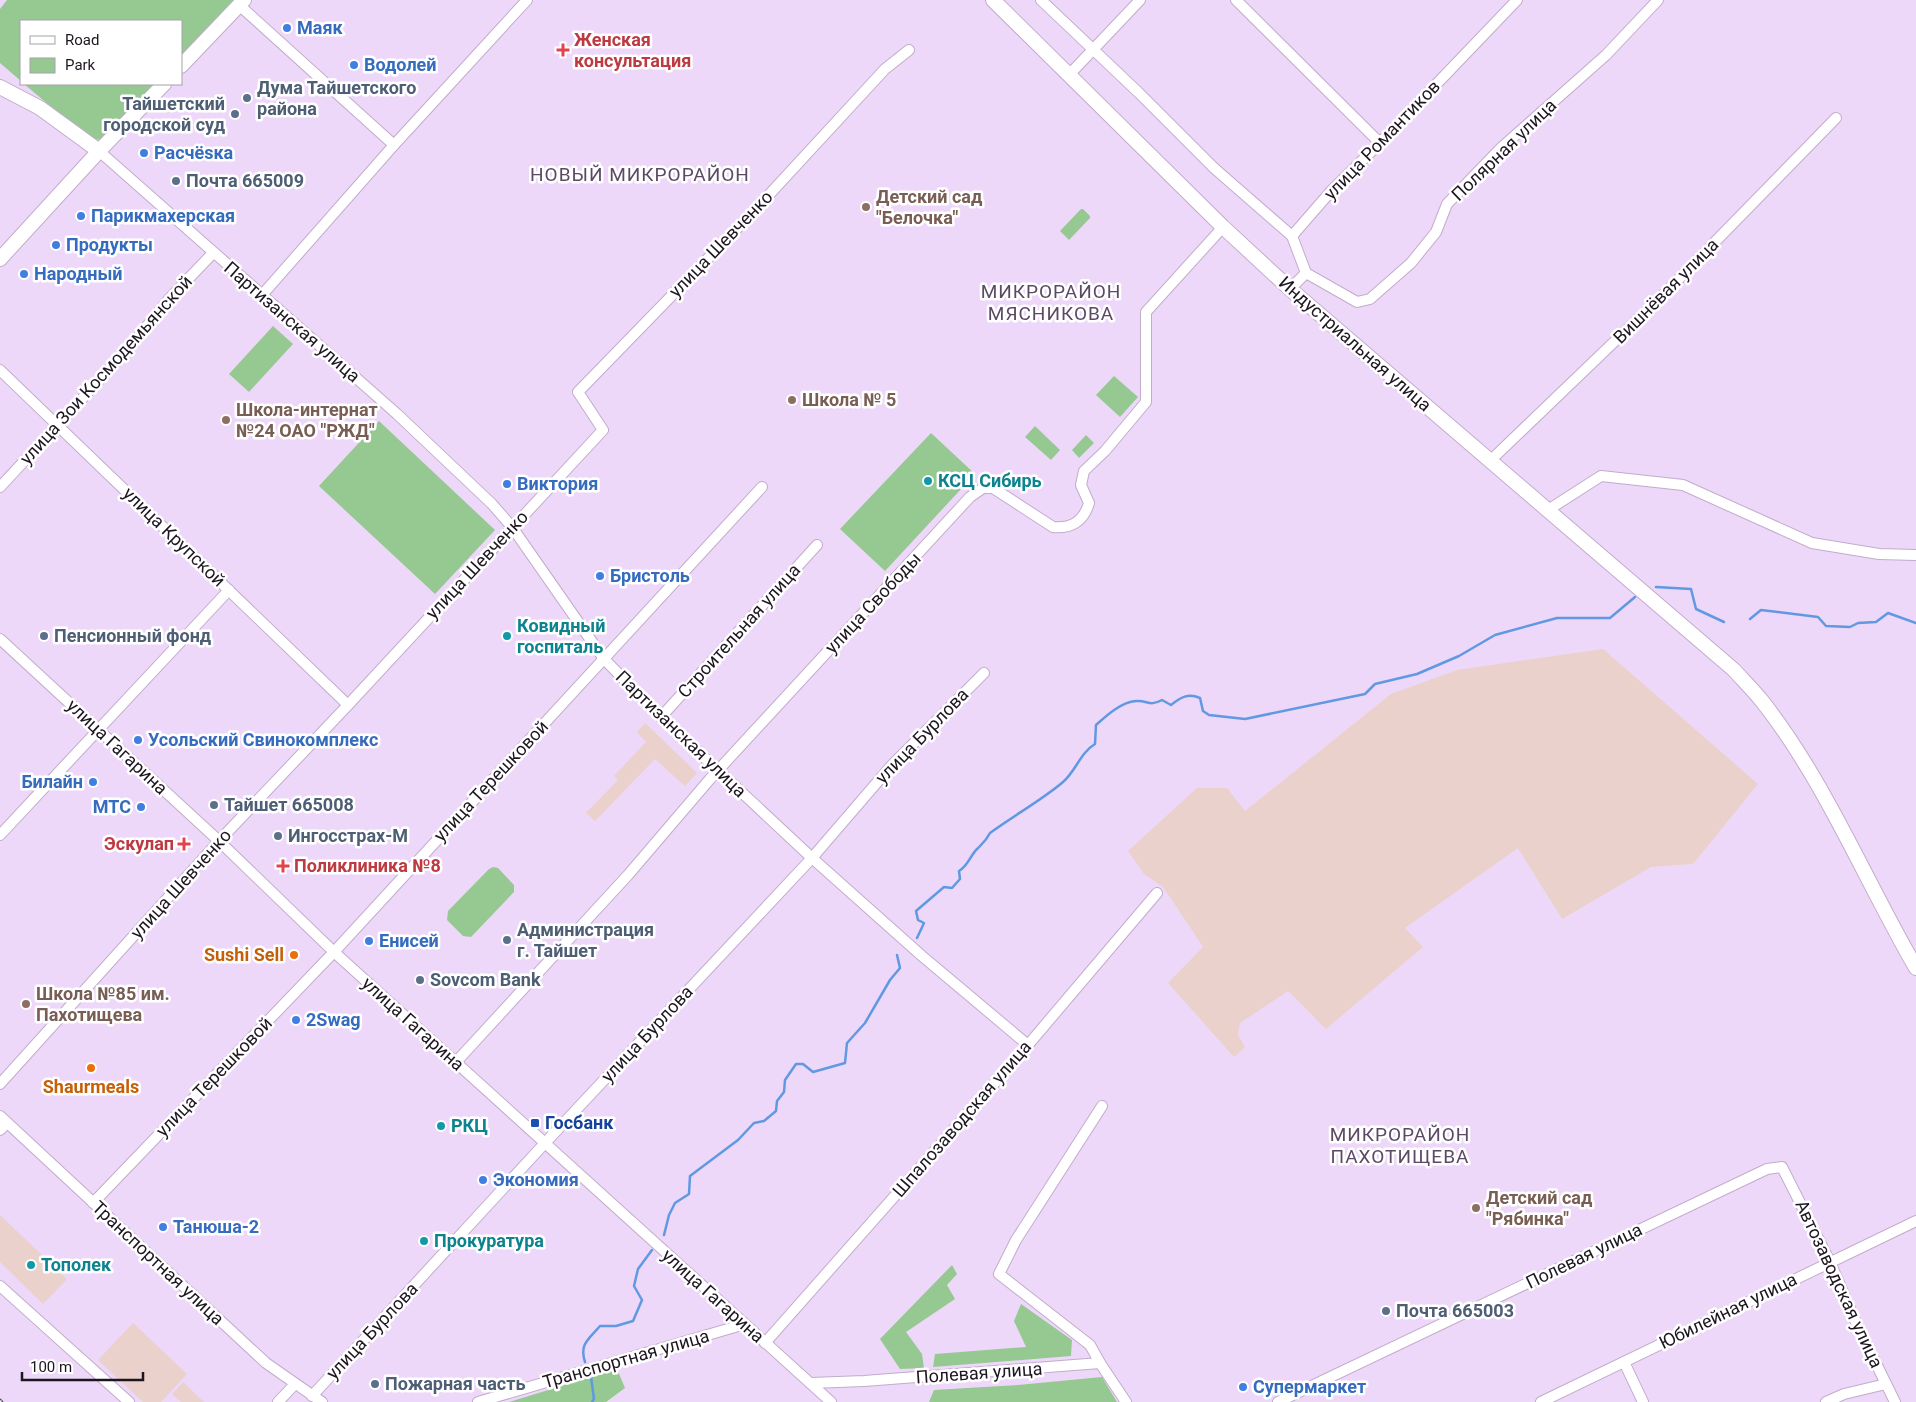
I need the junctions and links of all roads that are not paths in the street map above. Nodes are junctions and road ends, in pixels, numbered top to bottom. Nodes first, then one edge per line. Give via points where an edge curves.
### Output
1 (527, 0) edge
2 (993, 0) edge
3 (1041, 0) edge
4 (1140, 0) edge
5 (1236, 0) edge
6 (1517, 0) edge
7 (1658, 0) edge
8 (242, 2) edge
9 (909, 50) dead end
10 (1094, 50) junction
11 (182, 65) edge
12 (1068, 76) junction
13 (163, 85) edge
14 (0, 87) edge
15 (1836, 118) dead end
16 (1380, 143) junction
17 (394, 145) junction
18 (99, 152) junction
19 (1223, 227) junction
20 (1292, 236) junction
21 (213, 253) junction
22 (0, 259) edge
23 (1306, 273) junction
24 (1290, 289) junction
25 (262, 296) junction
26 (0, 370) edge
27 (59, 425) junction
28 (1491, 460) junction
29 (0, 487) edge
30 (762, 487) dead end
31 (1548, 510) junction
32 (512, 526) junction
33 (818, 545) dead end
34 (1916, 555) edge
35 (229, 590) junction
36 (0, 639) edge
37 (604, 659) junction
38 (984, 673) dead end
39 (348, 705) junction
40 (661, 717) junction
41 (98, 729) junction
42 (718, 770) junction
43 (0, 835) edge
44 (219, 842) junction
45 (812, 858) junction
46 (1158, 893) dead end
47 (334, 952) junction
48 (1916, 968) edge
49 (1028, 1045) junction
50 (456, 1062) junction
51 (0, 1084) edge
52 (1102, 1106) dead end
53 (2, 1123) edge
54 (544, 1143) junction
55 (1782, 1167) joint
56 (93, 1203) junction
57 (1916, 1221) edge
58 (1830, 1262) junction
59 (0, 1286) edge
60 (745, 1324) junction
61 (765, 1343) junction
62 (1624, 1362) junction
63 (1100, 1363) junction
64 (811, 1383) junction
65 (295, 1384) junction
66 (1886, 1384) junction
67 (312, 1396) junction
68 (130, 1402) edge
69 (278, 1402) edge
70 (322, 1402) edge
71 (478, 1402) edge
72 (831, 1402) edge
73 (1126, 1402) edge
74 (1278, 1402) edge
75 (1541, 1402) edge
76 (1643, 1402) edge
77 (1826, 1402) edge
78 (1895, 1402) edge

1 - 17 street
2 - 12 street, Индустриальная улица
3 - 10 street
4 - 10 street
5 - 16 street
6 - 16 street, улица Романтиков
7 - 23 street, Полярная улица via 1606,55 1501,148 1447,204 1436,232 1411,262 1370,299 1357,302
8 - 11 street
8 - 17 street
9 - 32 street, улица Шевченко via 885,69 755,210 578,392 602,430
10 - 12 street
10 - 20 street via 1214,168
12 - 19 street, Индустриальная улица
13 - 18 street
14 - 18 street, Партизанская улица via 40,108
15 - 28 street, Вишнёвая улица via 1664,294
16 - 20 street, улица Романтиков via 1332,190
17 - 25 street
18 - 21 street, Партизанская улица
18 - 22 street
19 - 24 street, Индустриальная улица
19 - 42 street, улица Свободы via 1146,312 1146,402 1084,471 1081,485 1088,503 1076,524 1052,527 993,488 983,488 970,498
20 - 23 street
21 - 25 street, Партизанская улица
21 - 27 street, улица Зои Космодемьянской
23 - 24 street
24 - 28 street, Индустриальная улица
25 - 32 street, Партизанская улица via 397,414
26 - 27 street, улица Крупской
27 - 29 street, улица Зои Космодемьянской
27 - 35 street, улица Крупской
28 - 31 street, Индустриальная улица
30 - 37 street, улица Терешковой
31 - 34 street via 1601,476 1683,485 1812,543 1879,554
31 - 48 street, Индустриальная улица via 1734,670 1762,701 1826,801
32 - 37 street, Партизанская улица
32 - 39 street, улица Шевченко
33 - 40 street, Строительная улица
35 - 39 street, улица Крупской
35 - 41 street
36 - 41 street, улица Гагарина
37 - 40 street, Партизанская улица
37 - 47 street, улица Терешковой
38 - 45 street, улица Бурлова via 892,765
39 - 44 street, улица Шевченко
40 - 42 street, Партизанская улица
41 - 43 street
41 - 44 street, улица Гагарина
42 - 45 street, Партизанская улица
42 - 50 street, улица Свободы via 621,882
44 - 47 street, улица Гагарина
44 - 51 street, улица Шевченко
45 - 49 street, Партизанская улица
45 - 54 street, улица Бурлова
46 - 49 street, Шпалозаводская улица
47 - 50 street, улица Гагарина
47 - 56 street, улица Терешковой
49 - 61 street, Шпалозаводская улица
50 - 54 street, улица Гагарина
52 - 63 street via 1016,1240 999,1274 1090,1345
53 - 56 street, Транспортная улица
54 - 60 street, улица Гагарина
54 - 67 street, улица Бурлова
55 - 58 street, Автозаводская улица
55 - 74 street, Полевая улица via 1767,1169
56 - 65 street, Транспортная улица via 266,1364
57 - 58 street, Юбилейная улица
58 - 62 street, Юбилейная улица
58 - 66 street, Автозаводская улица
59 - 68 street
60 - 61 street, улица Гагарина
60 - 71 street, Транспортная улица
61 - 64 street, улица Гагарина
62 - 75 street, Юбилейная улица
62 - 76 street
63 - 64 street, Полевая улица
63 - 73 street
64 - 72 street, улица Гагарина
65 - 67 street, Транспортная улица
65 - 69 street
66 - 77 street
66 - 78 street, Автозаводская улица
67 - 70 street, Транспортная улица

